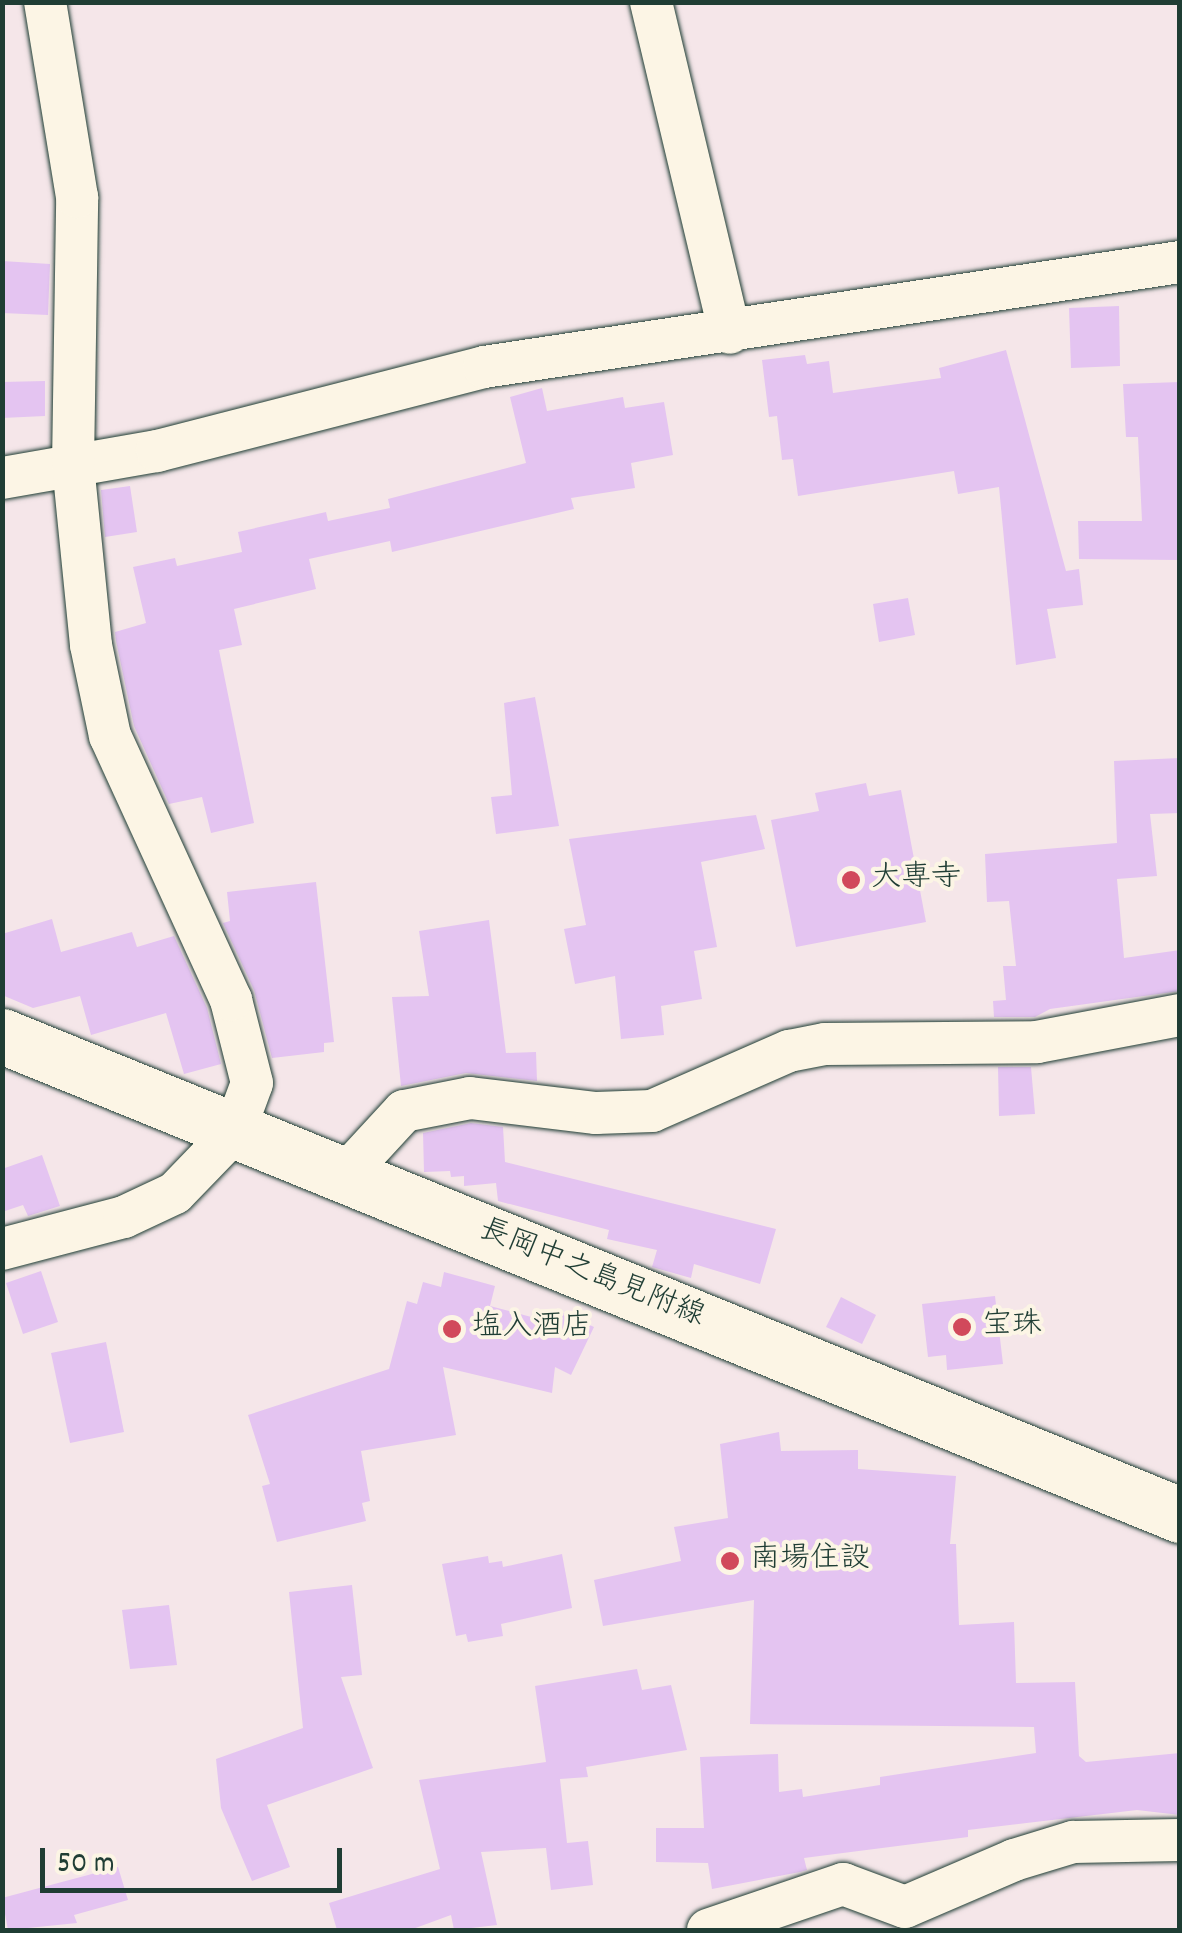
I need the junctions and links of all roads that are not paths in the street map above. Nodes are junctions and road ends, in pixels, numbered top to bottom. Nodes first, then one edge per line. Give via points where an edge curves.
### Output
1 (44, 2) edge
2 (652, 2) edge
3 (1180, 262) edge
4 (730, 334) junction
5 (73, 464) junction
6 (2, 478) edge
7 (1180, 1014) edge
8 (2, 1036) edge
9 (234, 1132) junction
10 (345, 1175) junction
11 (2, 1249) edge
12 (1180, 1515) edge
13 (1180, 1840) edge
14 (708, 1930) edge

1 - 5 street via 77,197
2 - 4 street
3 - 4 street
4 - 5 street via 484,367 298,418
5 - 6 street
5 - 9 street via 92,645 110,736 246,1042 252,1083
7 - 10 street via 1037,1042 825,1044 789,1052 652,1111 596,1113 470,1098 404,1111
8 - 9 main road, 長岡中之島見附線
9 - 10 main road, 長岡中之島見附線
9 - 11 street via 175,1193 124,1217
10 - 12 main road, 長岡中之島見附線
13 - 14 street via 1073,1842 905,1907 844,1884

